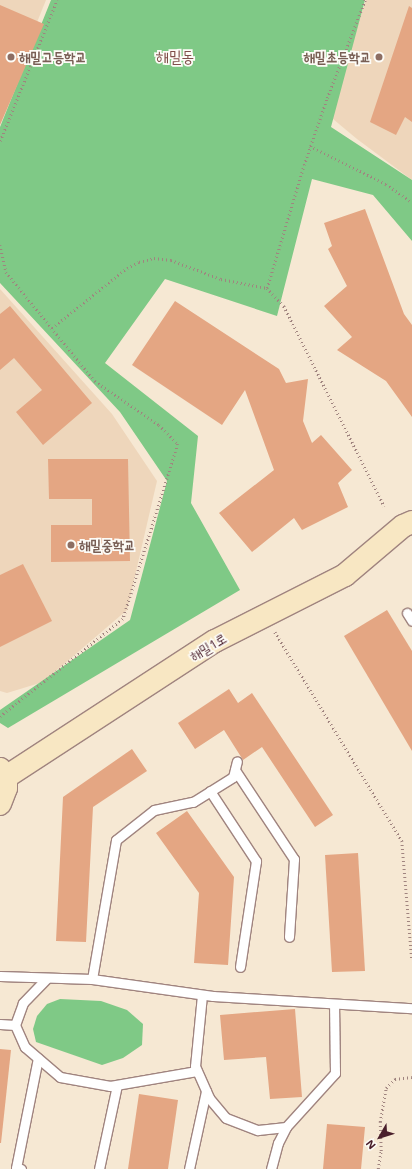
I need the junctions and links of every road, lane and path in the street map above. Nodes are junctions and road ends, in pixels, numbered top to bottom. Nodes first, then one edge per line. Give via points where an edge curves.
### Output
1 (57, 0) edge
2 (365, 0) edge
3 (0, 142) edge
4 (310, 146) junction
5 (412, 202) edge
6 (0, 245) edge
7 (267, 288) junction
8 (52, 328) junction
9 (384, 506) dead end
10 (412, 522) edge
11 (264, 615) junction
12 (0, 717) edge
13 (3, 773) edge
14 (210, 791) junction
15 (0, 804) edge
16 (289, 937) dead end
17 (412, 960) edge
18 (240, 967) dead end
19 (0, 976) edge
20 (47, 978) junction
21 (92, 979) junction
22 (202, 995) junction
23 (334, 1004) junction
24 (412, 1008) edge
25 (0, 1024) edge
26 (15, 1025) junction
27 (38, 1058) junction
28 (198, 1071) junction
29 (412, 1077) edge
30 (117, 1085) junction
31 (206, 1091) junction
32 (286, 1127) junction
33 (21, 1169) edge
34 (98, 1169) edge
35 (189, 1169) edge
36 (271, 1169) edge
37 (378, 1169) edge

1 - 3 path
2 - 4 path
4 - 5 path via 386,184
4 - 7 path
6 - 8 path via 6,272
7 - 8 path via 221,279 171,260 154,258 127,268
7 - 9 path via 284,306
8 - 12 path via 94,381 158,425 178,444 122,619
10 - 11 street, 해밀1로 via 403,526 345,574
11 - 13 street, 해밀1로 via 215,642
11 - 17 path via 402,841
13 - 15 street via 6,788
14 - 16 lane via 234,777 236,765 294,859
14 - 18 lane via 256,861
14 - 21 lane via 193,802 154,810 116,840
19 - 20 lane
20 - 21 lane
20 - 26 lane via 23,1003
21 - 22 lane
22 - 23 lane
22 - 28 lane via 195,1066
23 - 24 lane
23 - 32 lane via 335,1073
25 - 26 lane
26 - 27 lane via 25,1047
27 - 30 lane via 60,1077
27 - 33 lane via 16,1168
28 - 30 lane
28 - 31 lane
29 - 37 path via 395,1079 386,1088 380,1122 381,1150
30 - 34 lane
31 - 32 lane via 226,1118 258,1130
31 - 35 lane
32 - 36 lane via 278,1143

